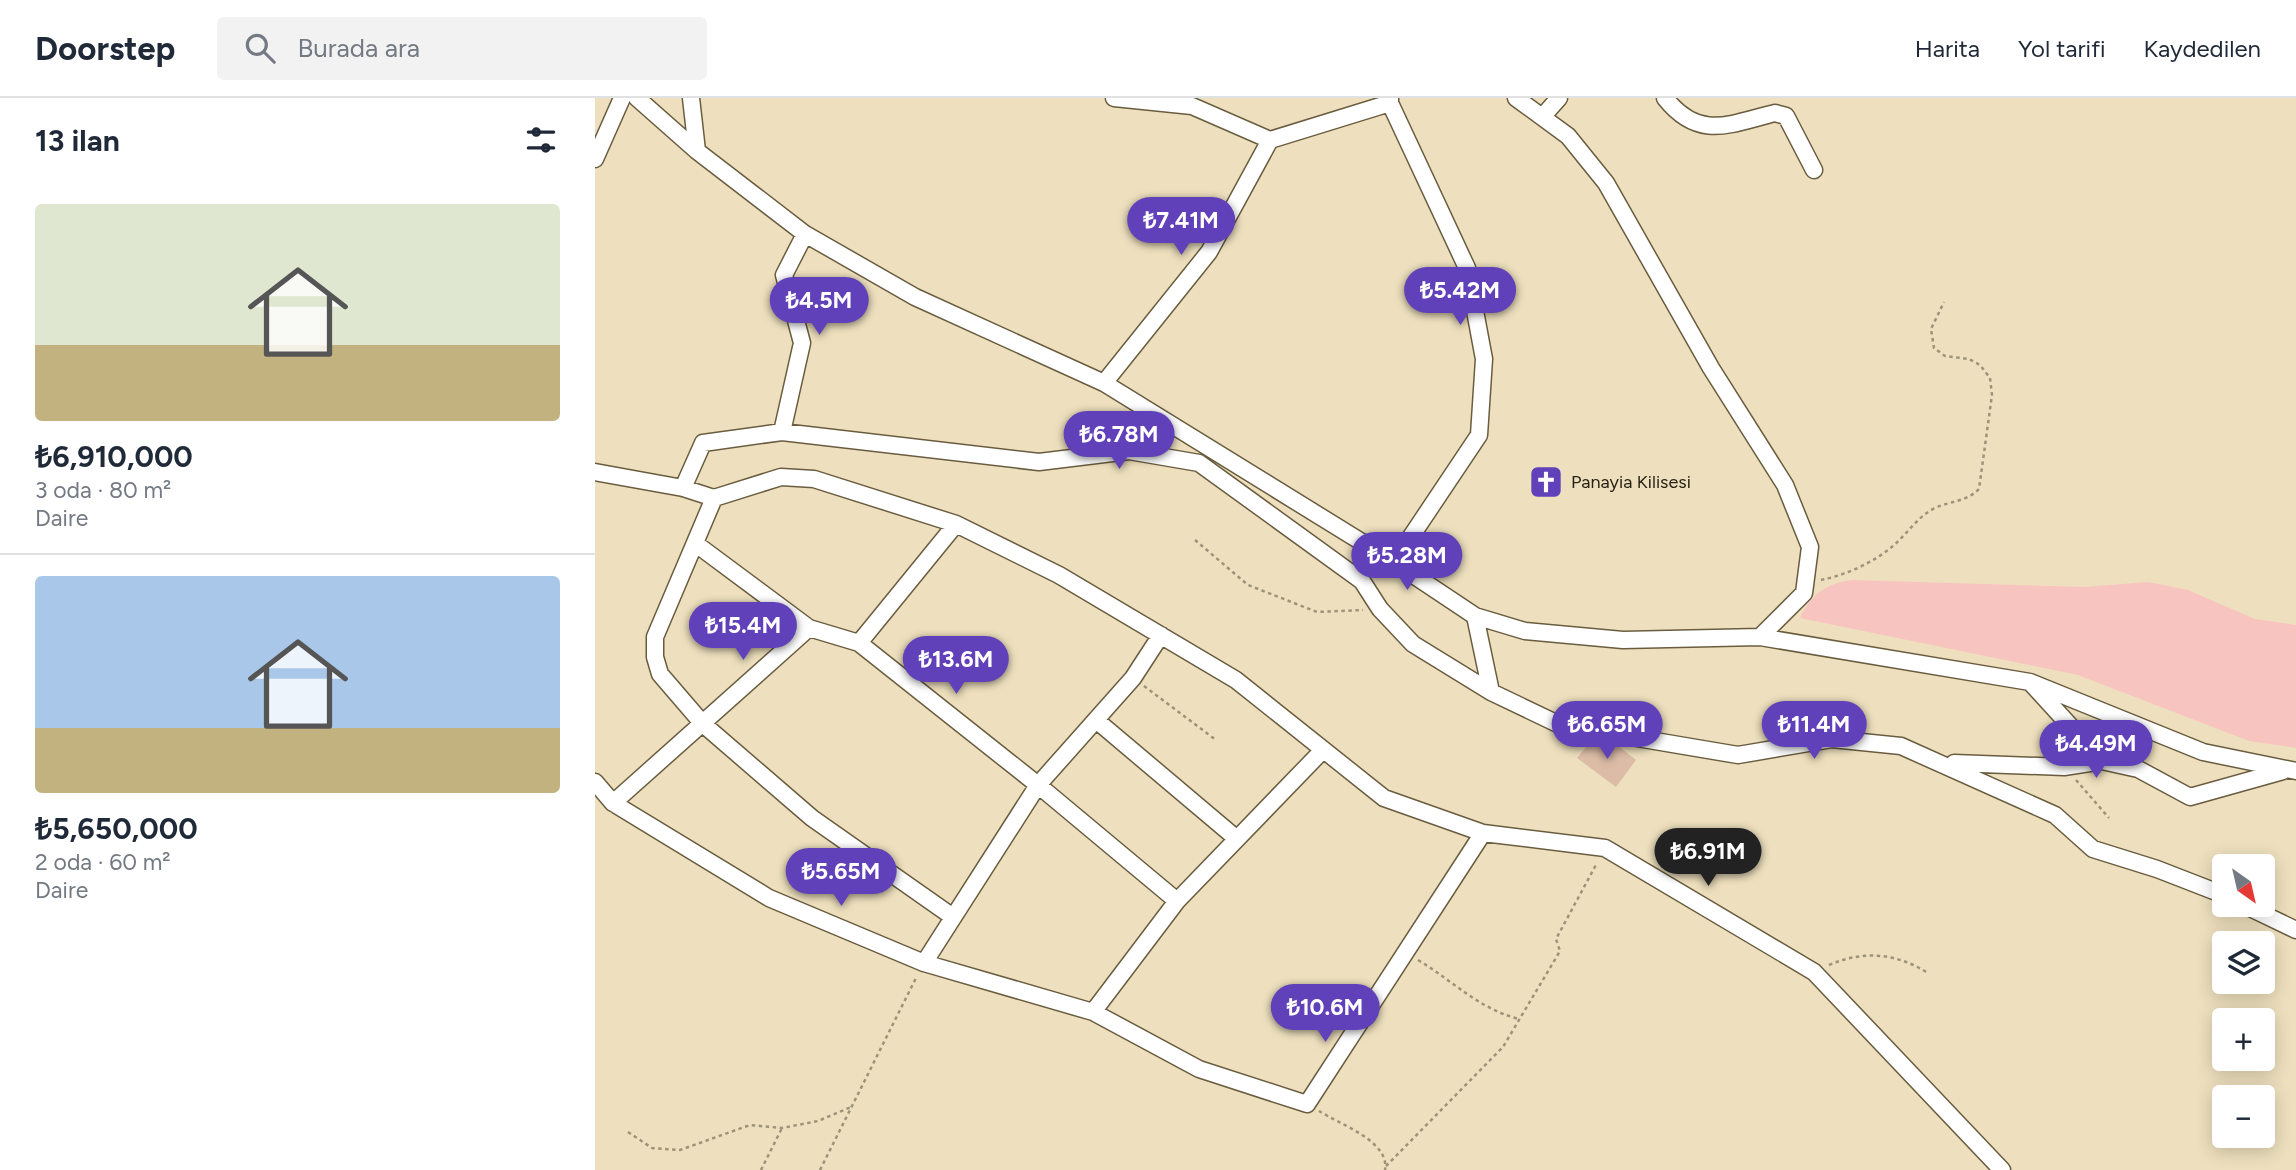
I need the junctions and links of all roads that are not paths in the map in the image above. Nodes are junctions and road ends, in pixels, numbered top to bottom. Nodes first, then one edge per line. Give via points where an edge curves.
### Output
1 (622, 98) edge
2 (637, 98) edge
3 (691, 98) edge
4 (1114, 98) edge
5 (1516, 98) edge
6 (1559, 98) edge
7 (1665, 98) edge
8 (1390, 101) edge
9 (1543, 116) junction
10 (1270, 140) junction
11 (697, 151) junction
12 (595, 159) edge
13 (1814, 170) dead end
14 (806, 234) junction
15 (1104, 383) junction
16 (782, 432) junction
17 (1214, 450) junction
18 (1199, 463) junction
19 (595, 472) edge
20 (683, 488) junction
21 (714, 498) junction
22 (956, 524) junction
23 (696, 544) junction
24 (1394, 562) junction
25 (1475, 616) junction
26 (809, 628) junction
27 (1161, 635) junction
28 (1760, 637) junction
29 (859, 643) junction
30 (2030, 682) junction
31 (1491, 692) junction
32 (1096, 720) junction
33 (702, 724) junction
34 (1322, 751) junction
35 (2102, 761) junction
36 (1944, 763) junction
37 (2291, 770) edge
38 (595, 783) edge
39 (1038, 785) junction
40 (613, 803) junction
41 (1483, 833) junction
42 (1237, 839) junction
43 (2212, 890) edge
44 (1177, 901) junction
45 (953, 916) junction
46 (2269, 917) edge
47 (2296, 930) edge
48 (924, 963) junction
49 (1093, 1012) junction
50 (2002, 1170) edge

1 - 12 street
2 - 11 street
3 - 11 street
4 - 10 street via 1192,106
5 - 9 street
6 - 9 street
7 - 13 street via 1686,119 1708,127 1775,113 1786,116
8 - 10 street
8 - 24 street via 1467,268 1484,359 1479,435
9 - 28 street via 1568,136 1606,183 1711,368 1785,485 1810,547 1806,582 1804,593
10 - 15 street via 1209,252
11 - 14 street
14 - 15 street via 915,297
14 - 16 street via 784,275 802,343
15 - 17 street
16 - 18 street via 1039,463 1129,451
16 - 20 street via 703,443
17 - 18 street
17 - 24 street
18 - 31 street via 1362,581 1380,610 1413,644
19 - 20 street
20 - 21 street
21 - 22 street via 763,481 798,477
21 - 23 street
22 - 27 street via 1059,575
22 - 29 street
23 - 26 street
23 - 33 street via 659,627 655,657 665,681
24 - 25 street
25 - 28 street via 1525,631 1623,640
25 - 31 street
26 - 29 street
26 - 33 street
27 - 32 street via 1133,678
27 - 34 street via 1236,680
28 - 30 street
29 - 39 street
30 - 35 street
30 - 37 street via 2203,752
31 - 36 street via 1560,725 1663,744 1738,755 1832,739 1901,746
32 - 39 street
32 - 42 street
33 - 40 street
33 - 45 street via 812,818
34 - 41 street via 1384,798
34 - 42 street
35 - 36 street via 2064,767
35 - 37 street via 2138,769 2190,797
36 - 43 street via 2055,815 2093,849
38 - 40 street
39 - 44 street
39 - 45 street
40 - 48 street via 769,898
41 - 49 street via 1307,1104 1199,1069
41 - 50 street via 1605,848 1814,972
42 - 44 street
44 - 49 street
45 - 48 street
46 - 47 street
48 - 49 street

